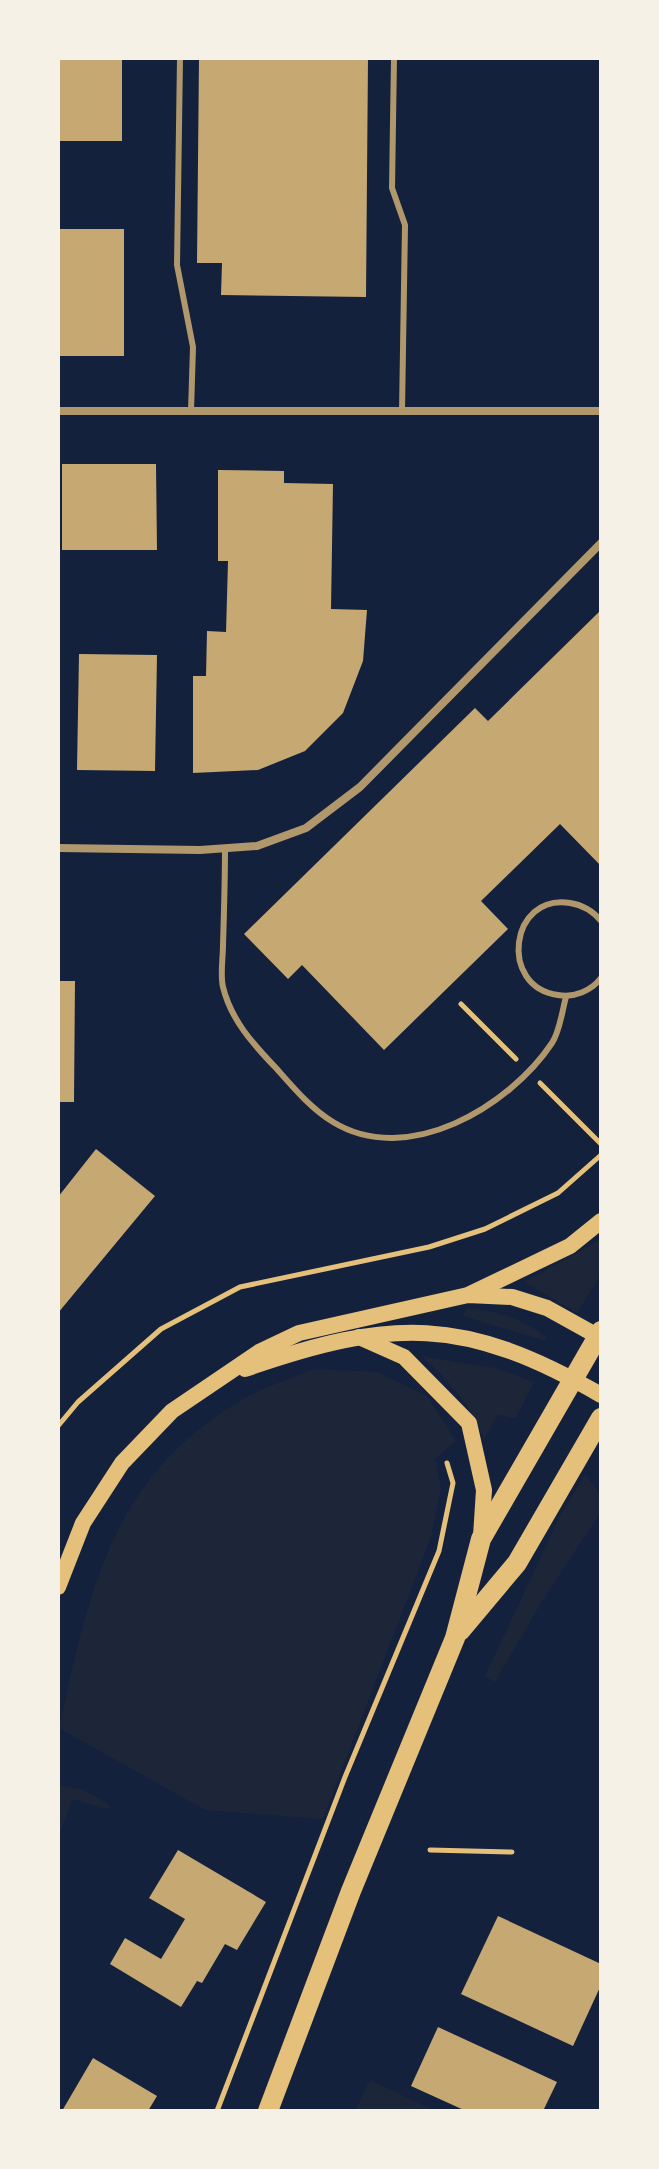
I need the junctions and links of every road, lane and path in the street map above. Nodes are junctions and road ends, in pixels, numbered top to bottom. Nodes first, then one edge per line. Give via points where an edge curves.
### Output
1 (180, 58) edge
2 (394, 58) edge
3 (58, 411) edge
4 (191, 411) junction
5 (402, 411) junction
6 (601, 411) edge
7 (601, 543) edge
8 (58, 848) edge
9 (225, 848) junction
10 (601, 921) edge
11 (601, 978) edge
12 (566, 997) junction
13 (601, 1155) edge
14 (601, 1221) edge
15 (468, 1295) junction
16 (600, 1335) edge
17 (358, 1336) junction
18 (225, 1376) junction
19 (573, 1379) junction
20 (601, 1395) edge
21 (601, 1418) edge
22 (58, 1426) edge
23 (447, 1463) dead end
24 (481, 1539) junction
25 (58, 1587) edge
26 (455, 1638) junction
27 (430, 1850) dead end
28 (512, 1852) dead end
29 (217, 2111) edge
30 (268, 2111) edge

1 - 4 lane via 177,265 193,347
2 - 5 lane via 392,188 405,225
3 - 4 street
4 - 5 street
5 - 6 street
7 - 9 street via 360,787 306,828 257,846
8 - 9 street
9 - 12 lane via 222,985 231,1009 246,1036 333,1122 373,1136 401,1138 432,1132 470,1115 529,1072 555,1040
10 - 12 lane via 580,905 562,902 544,906 519,933 521,969 532,984
11 - 12 lane via 584,992
13 - 22 path via 558,1193 485,1229 429,1247 240,1287 161,1329
14 - 15 main road via 570,1246
15 - 16 main road via 524,1300
15 - 18 main road via 299,1333
16 - 19 main road
17 - 18 main road
17 - 19 main road via 414,1331 474,1338 515,1350
17 - 24 main road via 404,1357 469,1423 484,1490
18 - 25 main road via 172,1411 122,1463 83,1523
19 - 20 main road
19 - 24 main road
21 - 26 main road via 517,1563
23 - 29 path via 453,1483 439,1551 345,1777
24 - 26 main road
26 - 30 main road
27 - 28 path

